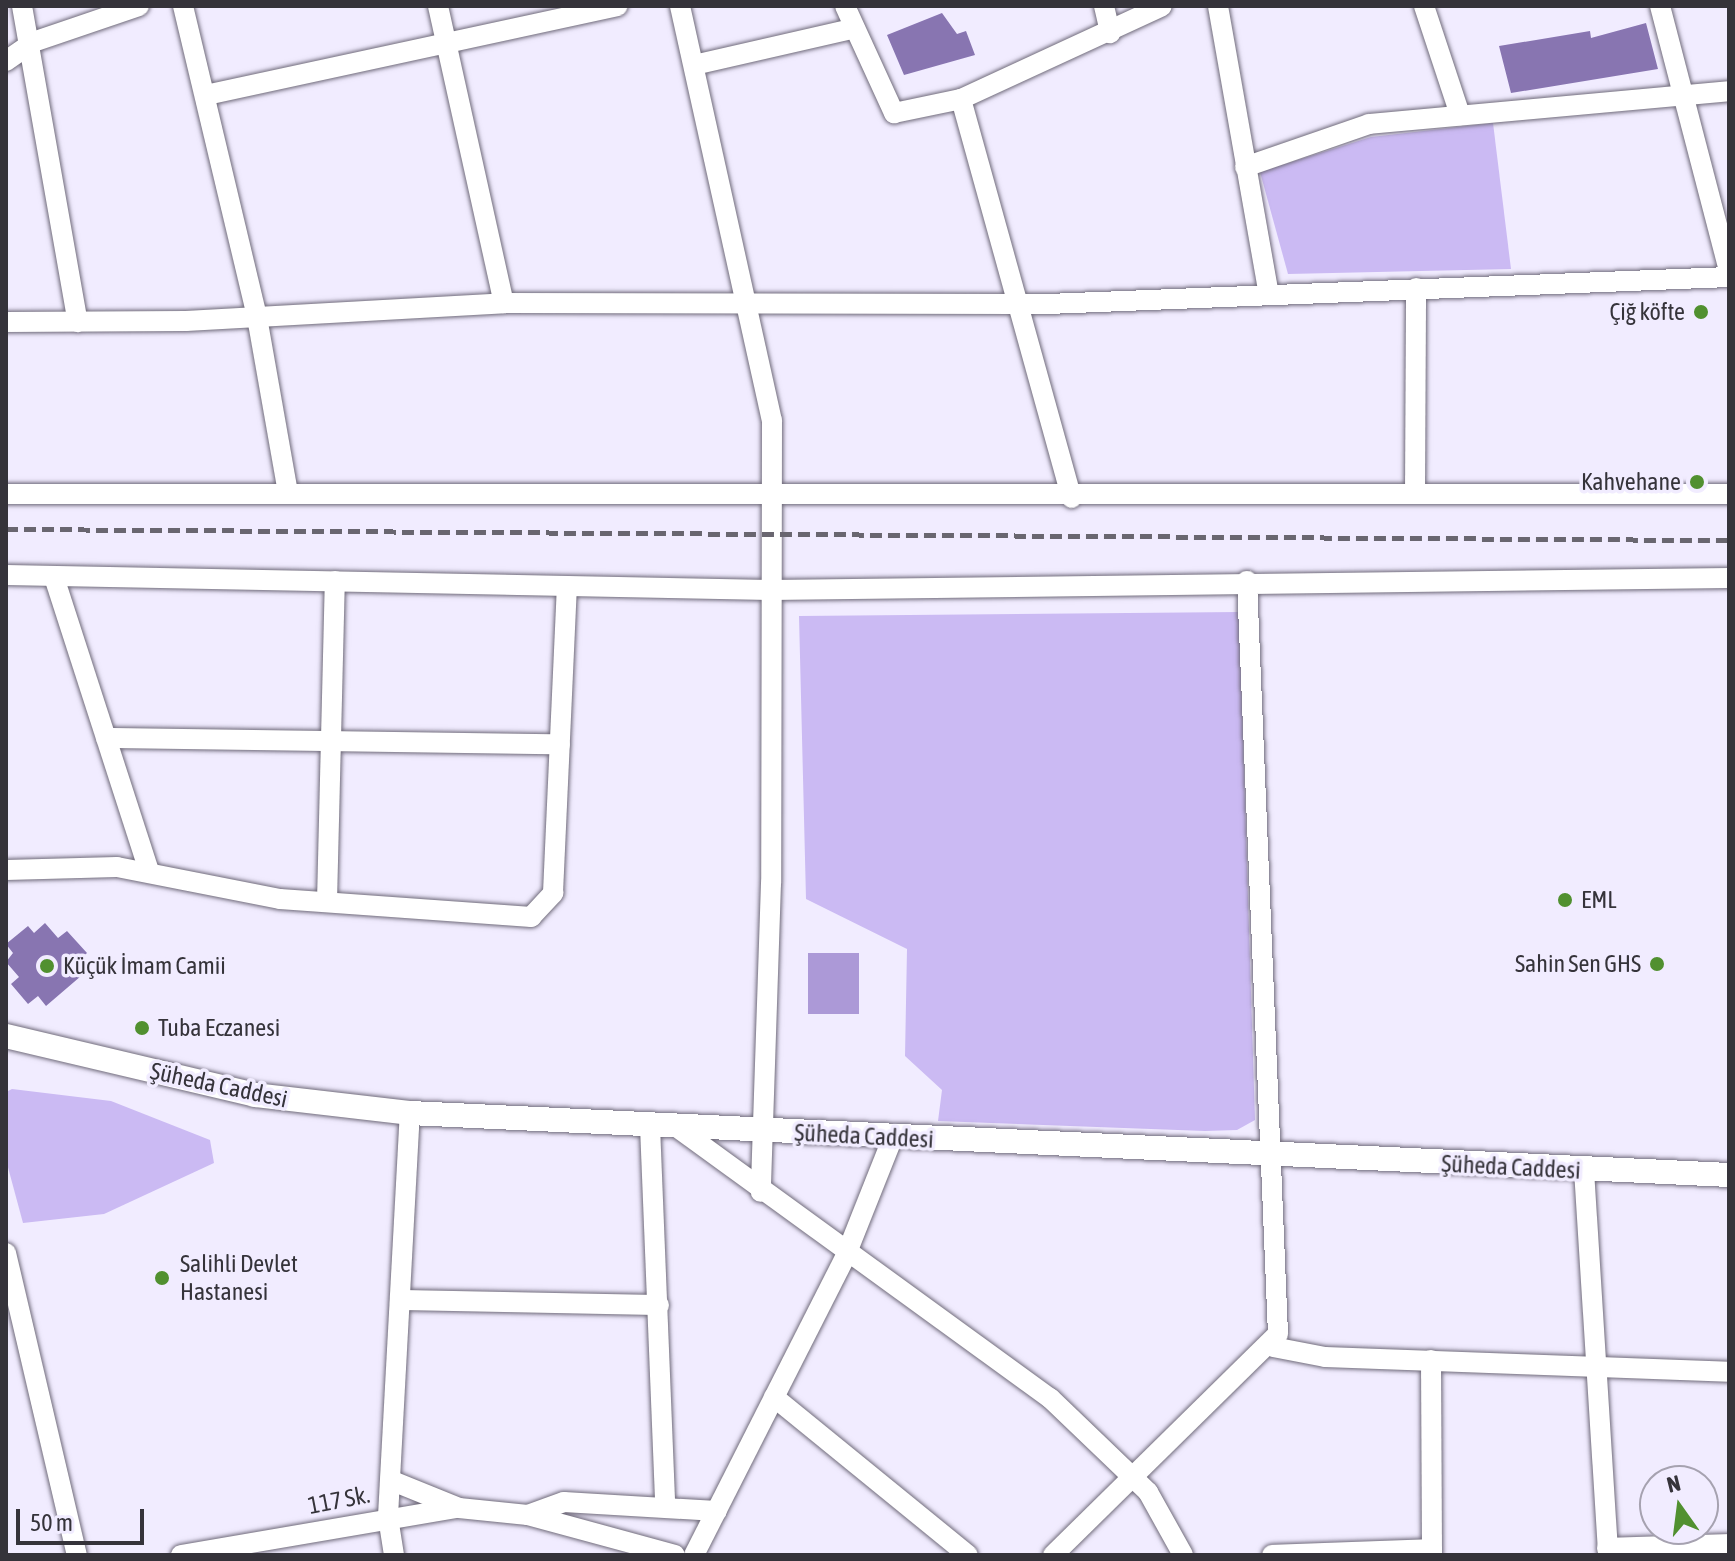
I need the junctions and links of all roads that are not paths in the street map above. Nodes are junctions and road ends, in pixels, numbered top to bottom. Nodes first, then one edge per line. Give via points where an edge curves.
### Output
1 (22, 6) edge
2 (139, 6) edge
3 (183, 6) edge
4 (438, 6) edge
5 (617, 6) edge
6 (680, 6) edge
7 (845, 6) edge
8 (1104, 6) edge
9 (1162, 6) edge
10 (1218, 6) edge
11 (1424, 6) edge
12 (1660, 6) edge
13 (855, 28) junction
14 (1110, 33) junction
15 (445, 42) junction
16 (27, 47) junction
17 (6, 61) edge
18 (694, 65) junction
19 (1729, 91) edge
20 (206, 95) junction
21 (1686, 95) junction
22 (961, 99) junction
23 (1460, 115) junction
24 (1245, 167) junction
25 (1729, 274) edge
26 (1416, 288) junction
27 (1269, 295) junction
28 (504, 303) junction
29 (750, 303) junction
30 (1020, 304) junction
31 (257, 317) junction
32 (6, 322) edge
33 (78, 322) junction
34 (288, 493) junction
35 (6, 494) edge
36 (1415, 494) junction
37 (1729, 494) edge
38 (772, 497) junction
39 (1072, 498) junction
40 (6, 575) edge
41 (54, 577) junction
42 (1729, 578) edge
43 (335, 581) junction
44 (1247, 581) junction
45 (567, 586) junction
46 (770, 590) junction
47 (331, 737) junction
48 (106, 738) junction
49 (560, 744) junction
50 (6, 870) edge
51 (149, 872) junction
52 (327, 902) junction
53 (6, 1036) edge
54 (410, 1113) junction
55 (650, 1126) junction
56 (678, 1128) junction
57 (760, 1131) junction
58 (893, 1137) junction
59 (1270, 1155) junction
60 (1584, 1170) junction
61 (1729, 1175) edge
62 (761, 1192) junction
63 (846, 1255) junction
64 (7, 1261) edge
65 (400, 1300) junction
66 (659, 1305) junction
67 (1273, 1347) junction
68 (1431, 1360) junction
69 (1592, 1365) junction
70 (1729, 1372) edge
71 (774, 1397) junction
72 (390, 1480) junction
73 (1135, 1480) junction
74 (665, 1507) junction
75 (459, 1508) junction
76 (717, 1511) junction
77 (528, 1515) junction
78 (388, 1516) junction
79 (1729, 1544) edge
80 (1432, 1552) edge
81 (1607, 1552) edge
82 (664, 1553) edge
83 (77, 1555) edge
84 (181, 1555) edge
85 (394, 1555) edge
86 (694, 1555) edge
87 (968, 1555) edge
88 (1053, 1555) edge
89 (1183, 1555) edge
90 (1272, 1555) edge

1 - 16 street
2 - 16 street
3 - 20 street
4 - 15 street
5 - 15 street
6 - 18 street
7 - 13 street
8 - 14 street
9 - 14 street
10 - 24 street
11 - 23 street
12 - 21 street
13 - 18 street
13 - 22 street via 894,113
14 - 22 street
15 - 20 street
15 - 28 street
16 - 17 street
16 - 33 street
18 - 29 street
19 - 21 street
20 - 31 street
21 - 23 street
21 - 25 street
22 - 30 street
23 - 24 street via 1369,124
24 - 27 street
25 - 26 street
26 - 27 street
26 - 36 street
27 - 30 street
28 - 29 street
28 - 31 street
29 - 30 street
29 - 38 street via 772,420
30 - 39 street
31 - 33 street
31 - 34 street
32 - 33 street
34 - 35 street
34 - 38 street
36 - 37 street
36 - 39 street
38 - 39 street
38 - 46 street
40 - 41 street
41 - 43 street
41 - 48 street
42 - 44 street
43 - 45 street
43 - 47 street
44 - 46 street
44 - 59 street
45 - 46 street
45 - 49 street
46 - 57 street via 771,883
47 - 48 street
47 - 49 street
47 - 52 street
48 - 51 street
49 - 52 street via 553,893 544,909 531,917
50 - 51 street
51 - 52 street
53 - 54 main road, Şüheda Caddesi via 255,1095
54 - 55 main road, Şüheda Caddesi
54 - 65 street
55 - 56 main road, Şüheda Caddesi
55 - 66 street
56 - 57 main road, Şüheda Caddesi
56 - 62 street
57 - 58 main road, Şüheda Caddesi
57 - 62 street
58 - 59 main road, Şüheda Caddesi
58 - 63 street
59 - 60 main road, Şüheda Caddesi
59 - 67 street via 1278,1334
60 - 61 main road, Şüheda Caddesi
60 - 69 street
62 - 63 street
63 - 71 street
63 - 73 street via 1050,1398
64 - 83 street
65 - 66 street
65 - 72 street
66 - 74 street
67 - 68 street via 1325,1357
67 - 73 street
68 - 69 street
68 - 80 street
69 - 70 street
69 - 81 street
71 - 76 street
71 - 87 street
72 - 75 street
72 - 78 street
73 - 88 street
73 - 89 street
74 - 76 street
74 - 77 street via 564,1502
75 - 77 street
75 - 78 street, 117 Sk.
76 - 86 street
77 - 82 street
78 - 84 street, 117 Sk.
78 - 85 street
79 - 81 street
80 - 90 street

